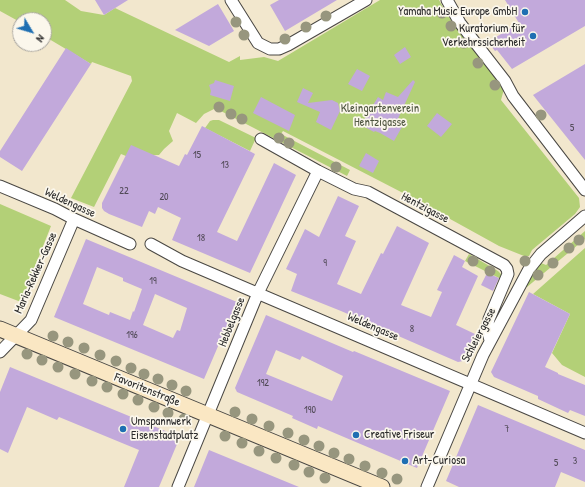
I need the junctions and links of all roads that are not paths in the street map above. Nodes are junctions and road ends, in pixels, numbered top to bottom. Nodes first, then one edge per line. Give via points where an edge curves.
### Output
1 (231, 0) edge
2 (366, 0) edge
3 (447, 0) edge
4 (261, 139) dead end
5 (318, 171) junction
6 (0, 186) edge
7 (585, 190) edge
8 (585, 216) edge
9 (74, 219) junction
10 (130, 244) dead end
11 (151, 244) dead end
12 (258, 293) junction
13 (0, 329) edge
14 (16, 336) junction
15 (490, 340) junction
16 (0, 352) edge
17 (470, 383) junction
18 (208, 415) junction
19 (585, 433) edge
20 (178, 487) edge
21 (382, 487) edge
22 (427, 487) edge

1 - 2 street via 258,43 270,49 288,46
3 - 7 street via 460,23 505,81 513,96
4 - 5 street, Hentzigasse
5 - 12 street, Hebbelgasse
5 - 15 street, Hentzigasse via 354,189 368,192 504,265 508,274 489,319 487,330
6 - 9 street, Weldengasse
8 - 15 street, Schleiergasse via 541,254 529,269
9 - 10 street, Weldengasse
9 - 14 street, Maria-Rekker-Gasse via 31,320
11 - 12 street, Weldengasse via 182,261
12 - 17 street, Weldengasse
12 - 18 street, Hebbelgasse
13 - 14 main road, Favoritenstraße
14 - 16 street, Maria-Rekker-Gasse
14 - 18 main road, Favoritenstraße
15 - 17 street, Schleiergasse
17 - 19 street, Weldengasse
17 - 22 street, Schleiergasse
18 - 20 street, Hebbelgasse
18 - 21 main road, Favoritenstraße

